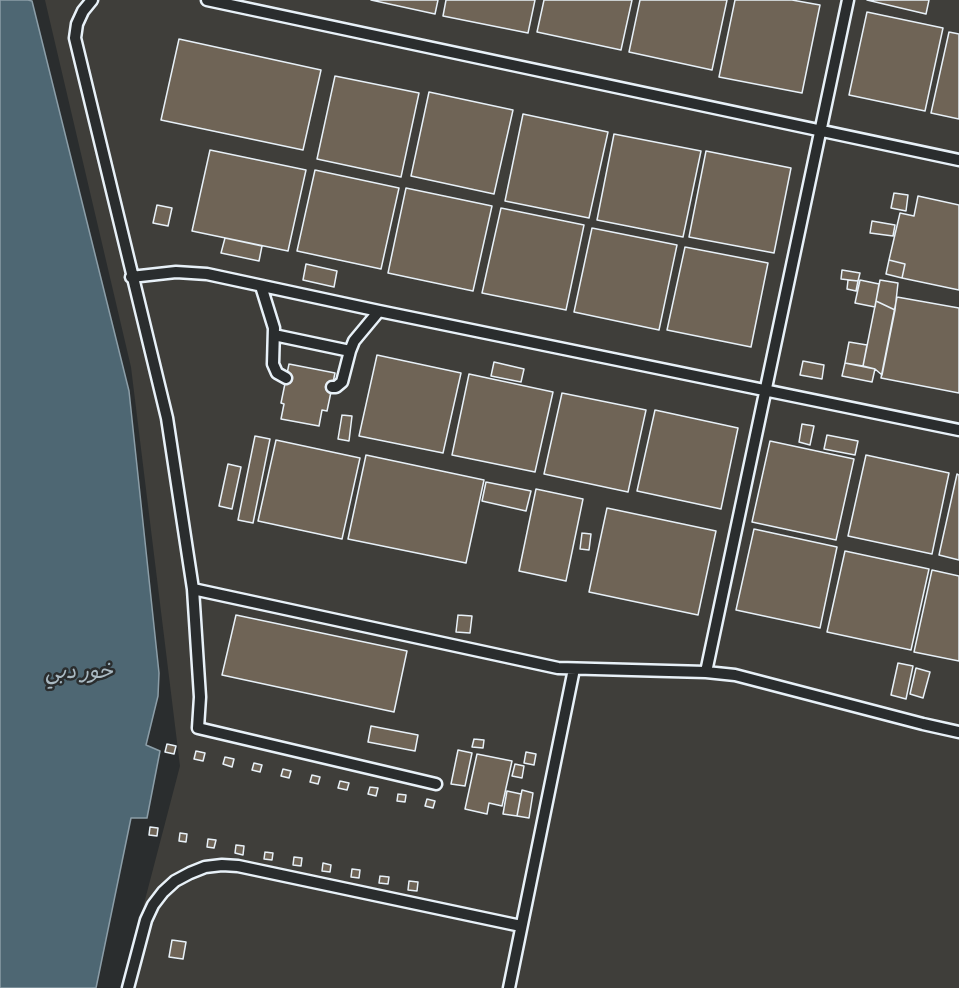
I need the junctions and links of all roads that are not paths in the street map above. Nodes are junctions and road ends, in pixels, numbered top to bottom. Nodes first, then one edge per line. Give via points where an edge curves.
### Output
1 (92, 0) edge
2 (207, 0) edge
3 (848, 0) edge
4 (820, 130) junction
5 (959, 160) edge
6 (131, 276) junction
7 (261, 286) junction
8 (379, 311) junction
9 (274, 335) junction
10 (350, 351) junction
11 (286, 378) dead end
12 (332, 387) dead end
13 (766, 390) junction
14 (959, 430) edge
15 (193, 589) junction
16 (574, 669) junction
17 (706, 672) junction
18 (959, 732) edge
19 (436, 784) dead end
20 (521, 926) junction
21 (128, 988) edge
22 (509, 988) edge

1 - 6 lane via 77,24 75,38
2 - 4 lane
3 - 4 lane
4 - 5 lane
4 - 13 lane
6 - 7 lane via 187,271
6 - 15 lane via 166,418
7 - 8 lane
7 - 9 lane
8 - 10 lane via 356,336
8 - 13 lane
9 - 10 lane
9 - 11 lane via 273,363 277,373
10 - 12 lane via 344,379
13 - 14 lane
13 - 17 lane
15 - 16 lane via 543,666
15 - 19 lane via 200,697 198,728
16 - 17 lane
16 - 20 lane
17 - 18 lane via 735,675
20 - 21 lane via 238,866 205,867 175,881 153,905
20 - 22 lane

